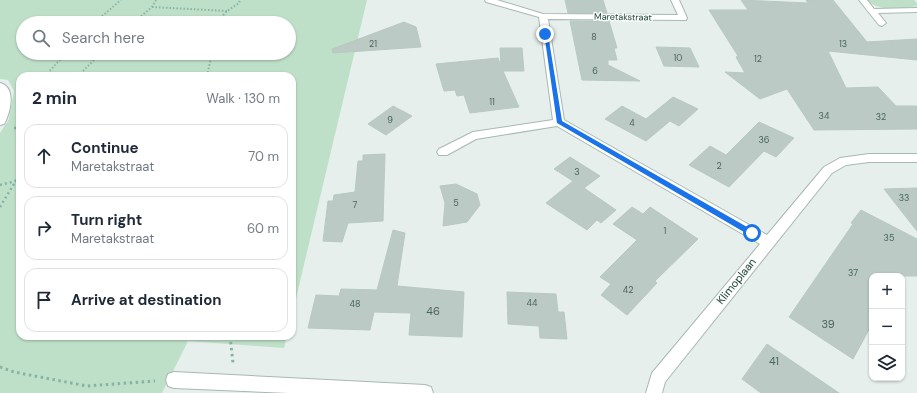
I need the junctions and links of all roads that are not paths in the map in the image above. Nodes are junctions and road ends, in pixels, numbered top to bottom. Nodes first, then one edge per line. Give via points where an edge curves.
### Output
1 (489, 0) edge
2 (675, 0) edge
3 (863, 0) edge
4 (917, 10) edge
5 (872, 11) junction
6 (542, 16) junction
7 (882, 23) dead end
8 (0, 86) edge
9 (0, 122) edge
10 (559, 122) junction
11 (443, 152) dead end
12 (917, 158) edge
13 (768, 242) junction
14 (174, 380) road end
15 (425, 393) edge
16 (654, 393) edge

1 - 6 street, Maretakstraat
2 - 6 street, Maretakstraat via 683,18
3 - 5 street
4 - 5 street
5 - 7 street
6 - 10 street
8 - 9 street via 4,90 6,103 4,116
10 - 11 street via 473,136
10 - 13 street
12 - 13 street, Klimoplaan via 844,161 828,170
13 - 16 street, Klimoplaan via 658,378
14 - 15 street

